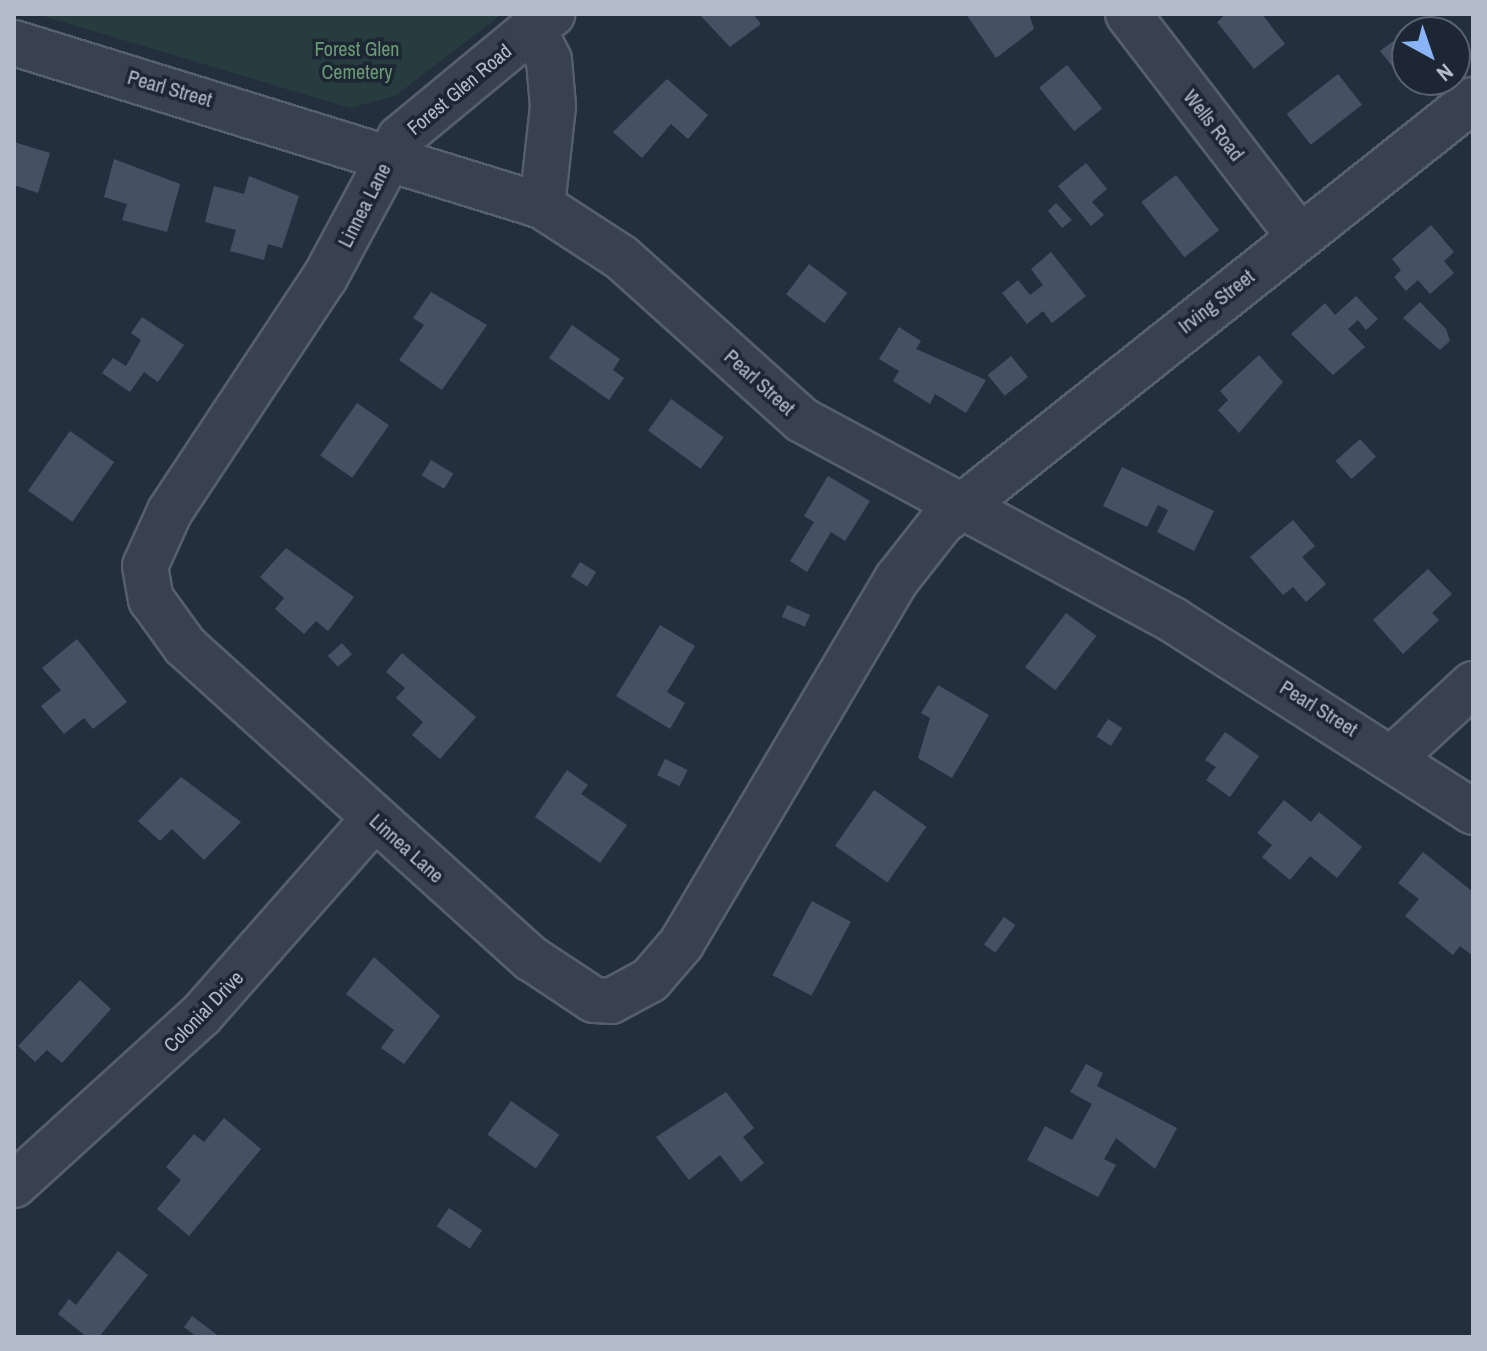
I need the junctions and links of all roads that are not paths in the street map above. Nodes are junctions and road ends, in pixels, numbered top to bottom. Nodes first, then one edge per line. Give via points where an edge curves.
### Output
1 (1128, 14) edge
2 (542, 21) edge
3 (14, 43) edge
4 (1473, 100) edge
5 (390, 153) junction
6 (542, 206) junction
7 (1299, 236) junction
8 (961, 505) junction
9 (1473, 684) edge
10 (1395, 756) junction
11 (1473, 812) edge
12 (374, 819) junction
13 (14, 1185) edge

1 - 7 street, Wells Road
2 - 5 street, Forest Glen Road via 425,115
2 - 6 street, Forest Glen Road via 553,106
3 - 5 street, Pearl Street
4 - 7 street, Irving Street
5 - 6 street, Pearl Street
5 - 12 street, Linnea Lane via 353,231 170,511 145,566 151,599 185,646
6 - 8 street, Pearl Street via 622,258 802,420
7 - 8 street, Irving Street
8 - 10 street, Pearl Street via 1173,620
8 - 12 street, Linnea Lane via 897,579 681,944 630,992 594,1000 563,984
9 - 10 street
10 - 11 street, Pearl Street
12 - 13 street, Colonial Drive via 201,1015

